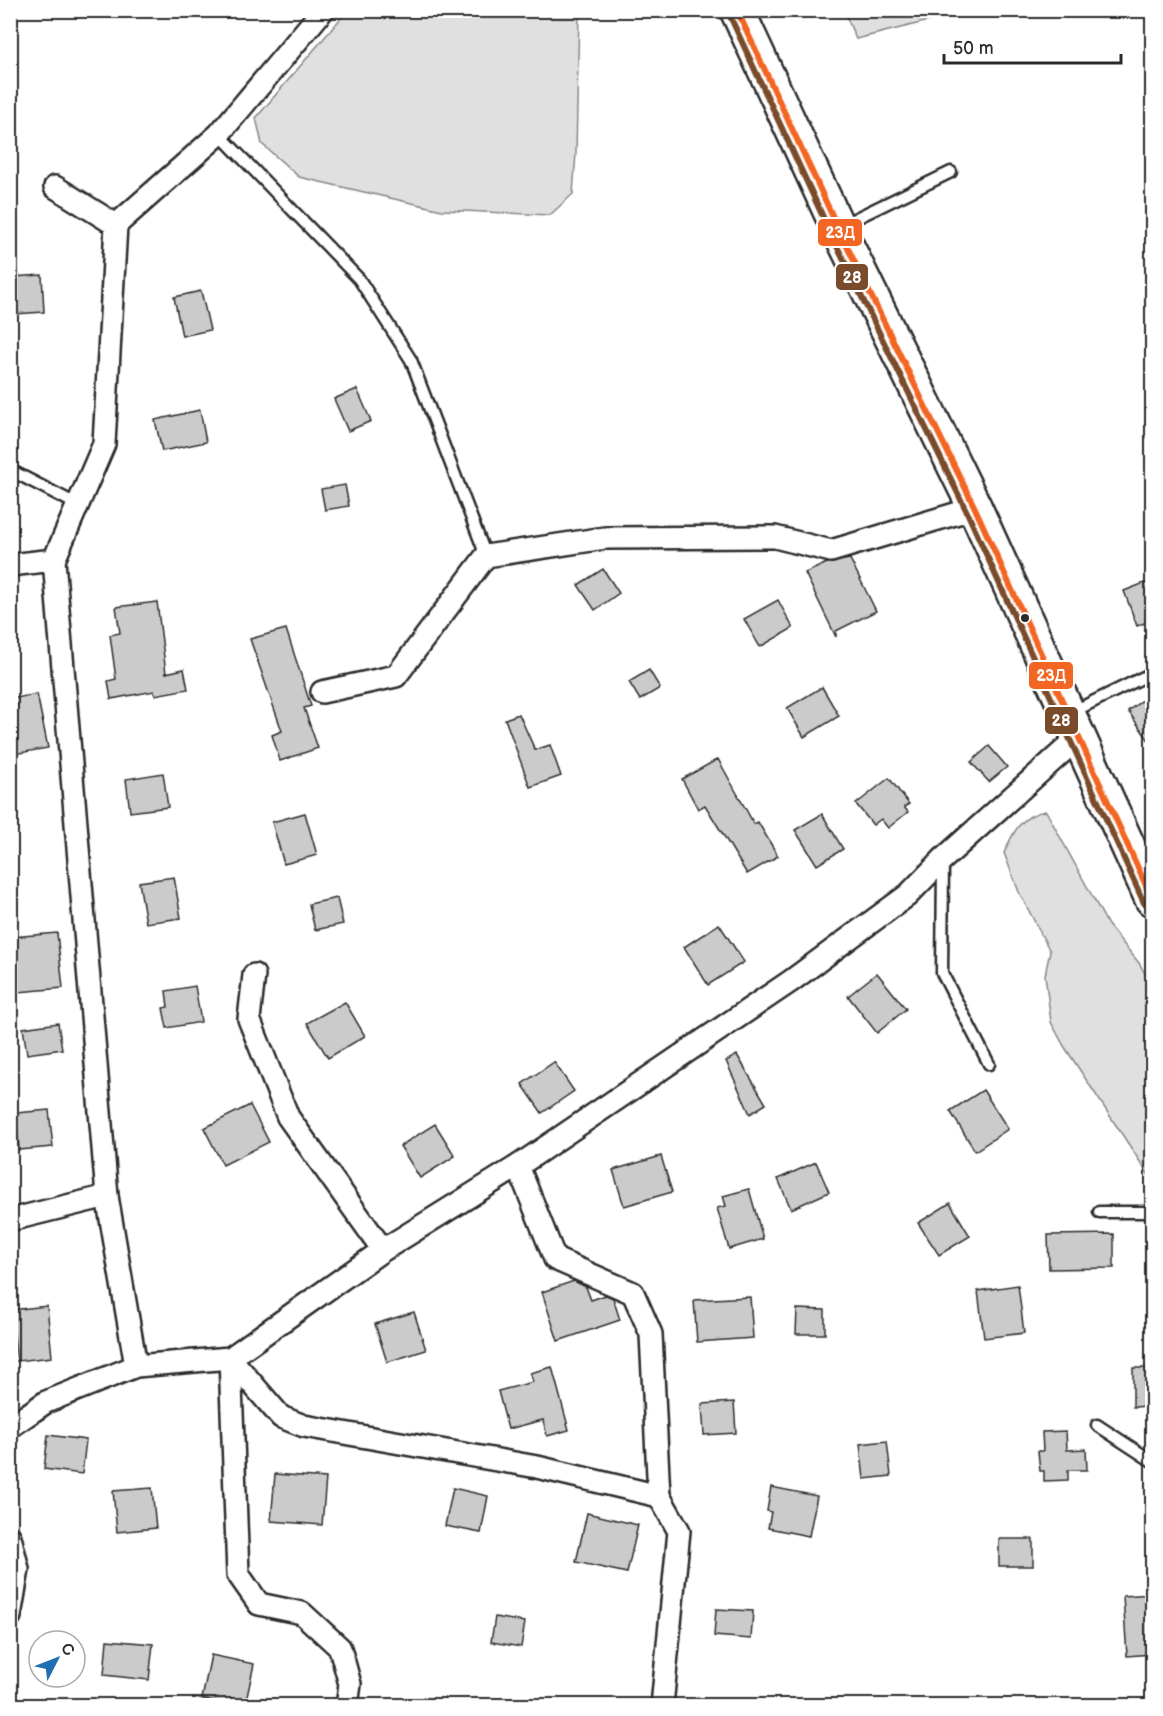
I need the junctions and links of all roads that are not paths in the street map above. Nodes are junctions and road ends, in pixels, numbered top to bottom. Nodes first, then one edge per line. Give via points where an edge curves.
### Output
1 (323, 10) edge
2 (737, 10) edge
3 (219, 134) junction
4 (951, 172) dead end
5 (55, 188) dead end
6 (116, 225) junction
7 (837, 228) junction
8 (10, 470) edge
9 (78, 505) junction
10 (975, 508) junction
11 (486, 556) junction
12 (54, 560) junction
13 (10, 565) edge
14 (1152, 673) edge
15 (322, 692) dead end
16 (1074, 725) junction
17 (943, 859) junction
18 (1152, 899) edge
19 (254, 975) dead end
20 (989, 1065) dead end
21 (518, 1166) junction
22 (107, 1196) junction
23 (1099, 1212) dead end
24 (1152, 1212) edge
25 (10, 1220) edge
26 (383, 1250) junction
27 (230, 1358) junction
28 (136, 1366) junction
29 (1097, 1425) dead end
30 (10, 1427) edge
31 (1152, 1461) edge
32 (659, 1496) junction
33 (10, 1537) edge
34 (10, 1616) edge
35 (347, 1706) edge
36 (662, 1706) edge

1 - 3 street
2 - 7 main road
3 - 6 street
3 - 11 lane via 359,279 411,360
4 - 7 lane
5 - 6 street
6 - 9 street via 104,444
7 - 10 main road
8 - 9 lane
9 - 12 street
10 - 11 street via 831,551 775,537 605,538
10 - 16 main road
11 - 15 street via 396,676
12 - 13 street
12 - 22 street
14 - 16 lane
16 - 17 street
16 - 18 main road
17 - 20 lane via 942,973
17 - 21 street via 908,895 791,981
19 - 26 street via 249,1020 288,1117
21 - 26 street
21 - 32 street via 555,1259 633,1293 651,1335
22 - 25 street
22 - 28 street
23 - 24 lane
26 - 27 street
27 - 28 street
27 - 32 street via 281,1417 304,1426 537,1467
27 - 35 street via 238,1574 259,1604 302,1613 340,1648 350,1684
28 - 30 street via 46,1402
29 - 31 lane
32 - 36 street via 679,1531
33 - 34 street via 18,1569

